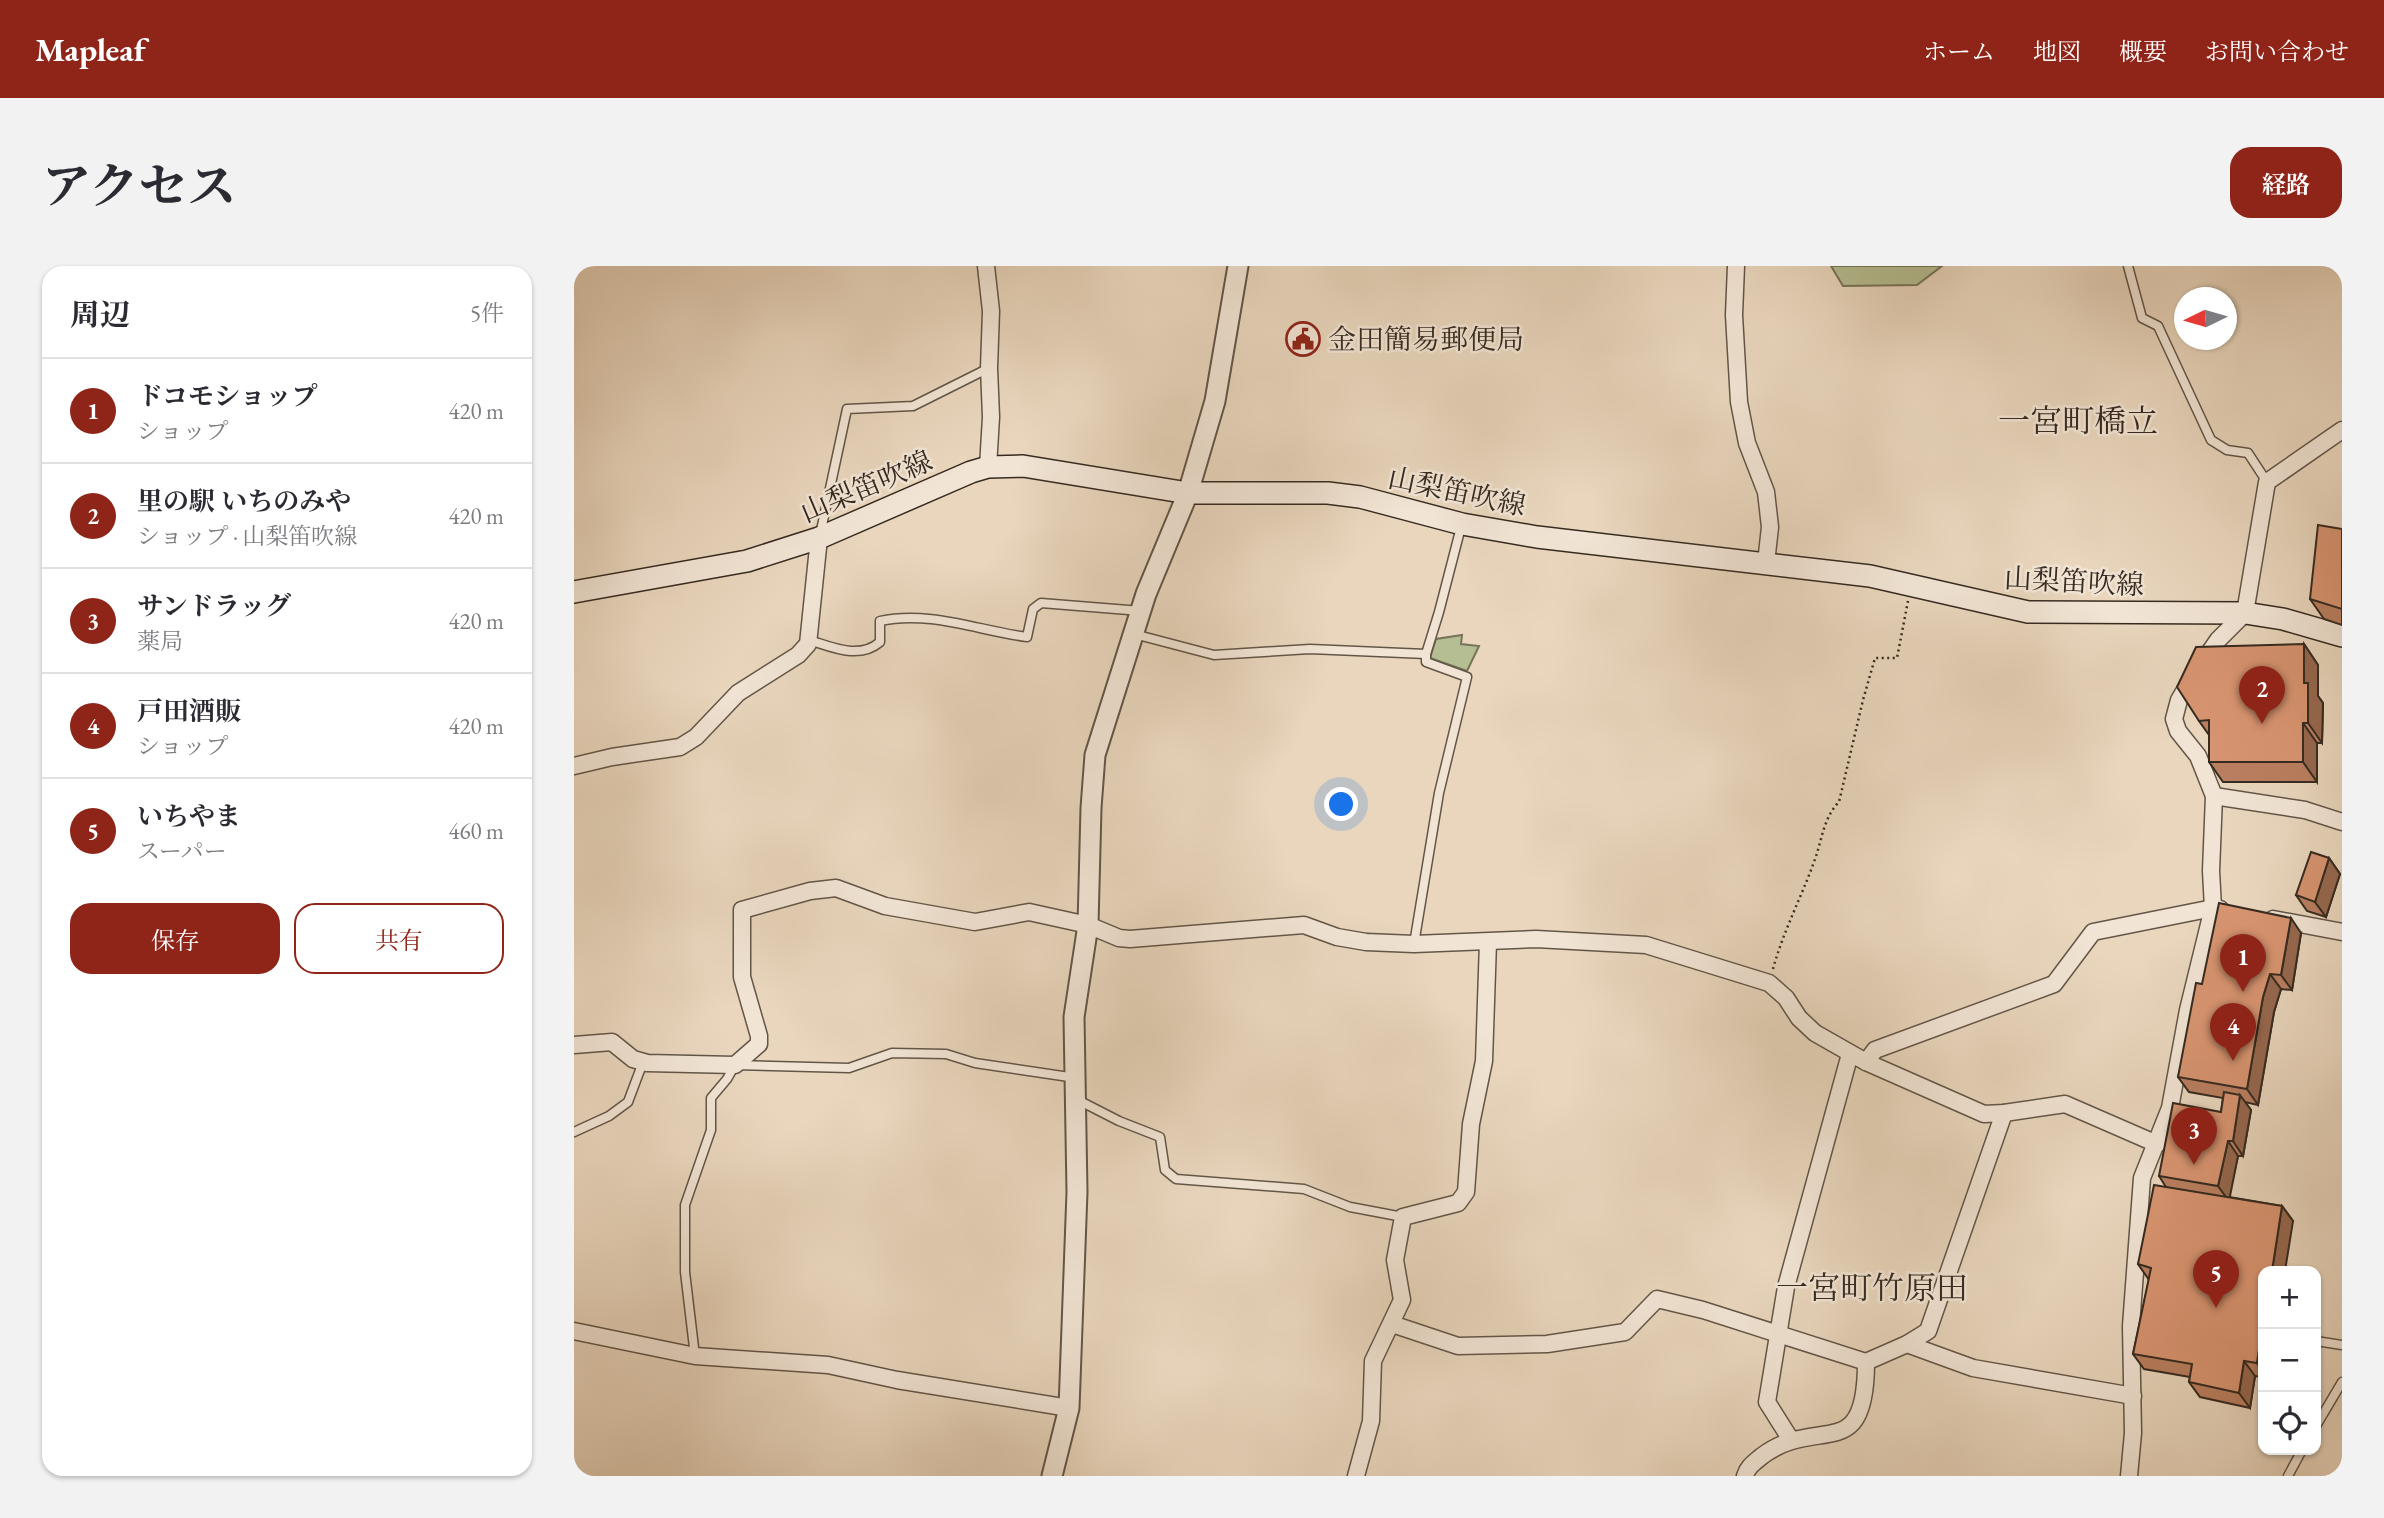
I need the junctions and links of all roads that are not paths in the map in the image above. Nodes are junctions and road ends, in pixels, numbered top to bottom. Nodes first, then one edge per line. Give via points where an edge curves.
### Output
1 (986, 266) edge
2 (1238, 266) edge
3 (1736, 266) edge
4 (2128, 266) edge
5 (989, 368) junction
6 (2342, 430) edge
7 (988, 467) junction
8 (2267, 482) junction
9 (1188, 493) junction
10 (1462, 524) junction
11 (819, 538) junction
12 (1766, 564) junction
13 (574, 592) edge
14 (1141, 611) junction
15 (2245, 613) junction
16 (1134, 634) junction
17 (2342, 636) edge
18 (809, 640) junction
19 (1426, 654) junction
20 (574, 766) edge
21 (2214, 796) junction
22 (2342, 822) edge
23 (2213, 908) junction
24 (1088, 925) junction
25 (2342, 932) edge
26 (1488, 942) junction
27 (1414, 944) junction
28 (574, 1045) edge
29 (1850, 1054) junction
30 (643, 1062) junction
31 (1866, 1062) junction
32 (735, 1065) junction
33 (1076, 1078) junction
34 (1076, 1099) junction
35 (2004, 1114) junction
36 (574, 1132) edge
37 (2157, 1144) junction
38 (1402, 1217) junction
39 (1392, 1324) junction
40 (574, 1331) edge
41 (1779, 1336) junction
42 (2321, 1342) edge
43 (1907, 1344) junction
44 (2342, 1345) edge
45 (695, 1356) junction
46 (1866, 1362) junction
47 (2342, 1382) edge
48 (2133, 1396) junction
49 (1069, 1408) junction
50 (2321, 1418) edge
51 (1791, 1440) junction
52 (2299, 1455) edge
53 (1056, 1475) edge
54 (1356, 1476) edge
55 (1745, 1476) edge
56 (2129, 1476) edge
57 (2288, 1476) edge

1 - 5 street via 991,311
2 - 9 street via 1215,401
3 - 12 street via 1739,402 1747,443 1766,492 1770,527
4 - 8 lane via 2142,317 2158,326 2211,440 2227,450 2248,453
5 - 7 street
5 - 11 lane via 913,406 847,409
6 - 8 street
7 - 9 main road, 山梨笛吹線 via 1023,466
7 - 11 main road, 山梨笛吹線
8 - 15 street
9 - 10 main road, 山梨笛吹線 via 1328,493
9 - 14 street
10 - 12 main road, 山梨笛吹線
10 - 19 lane
11 - 13 main road, 山梨笛吹線 via 747,561
11 - 18 street
12 - 15 main road, 山梨笛吹線 via 1870,576 2028,612
14 - 16 street
14 - 18 lane via 1041,603 1032,609 1027,637 942,620 894,617 880,621 880,642 872,649 860,652
15 - 17 main road, 山梨笛吹線
15 - 21 street via 2195,673 2174,719 2198,756
16 - 19 lane via 1214,655 1310,649
16 - 24 street via 1095,755
18 - 20 street via 797,655 738,693 696,737 680,747
19 - 27 lane via 1426,662 1467,677 1438,793
21 - 22 street via 2305,810
21 - 23 street
23 - 25 street
23 - 31 street via 2094,932 2054,984 1875,1050
23 - 37 street via 2170,1108
24 - 27 street via 1119,939 1304,925 1347,938
24 - 32 street via 1029,912 975,922 884,906 836,888 742,910 742,976 759,1044
24 - 33 street via 1074,1017
26 - 27 street
26 - 29 street via 1536,939 1646,945 1769,983 1815,1033
26 - 38 street via 1484,1060 1471,1124 1466,1192 1458,1203
28 - 30 street via 612,1042
29 - 31 street
29 - 41 street via 1786,1287
30 - 32 street
30 - 36 lane via 628,1102
31 - 35 street via 1984,1114
32 - 33 lane via 849,1068 892,1053 946,1054
32 - 45 lane via 711,1098 711,1130 685,1205 685,1272
33 - 34 street
34 - 38 lane via 1160,1137 1165,1170 1175,1179 1304,1189 1350,1207
34 - 49 street
35 - 37 street via 2065,1104
35 - 43 street via 1928,1331
37 - 48 street via 2142,1178 2130,1352
38 - 39 street via 1395,1259 1402,1300
39 - 41 street via 1458,1346 1547,1344 1625,1332 1657,1299
39 - 54 street via 1373,1361 1371,1421
40 - 45 street
41 - 46 street
41 - 51 street via 1767,1402
42 - 44 lane
43 - 46 street
43 - 48 street via 1973,1368
45 - 49 street via 828,1365
46 - 51 street via 1862,1410 1854,1422 1842,1432
47 - 50 lane
48 - 56 street
49 - 53 street
51 - 55 street via 1758,1459
52 - 57 lane

